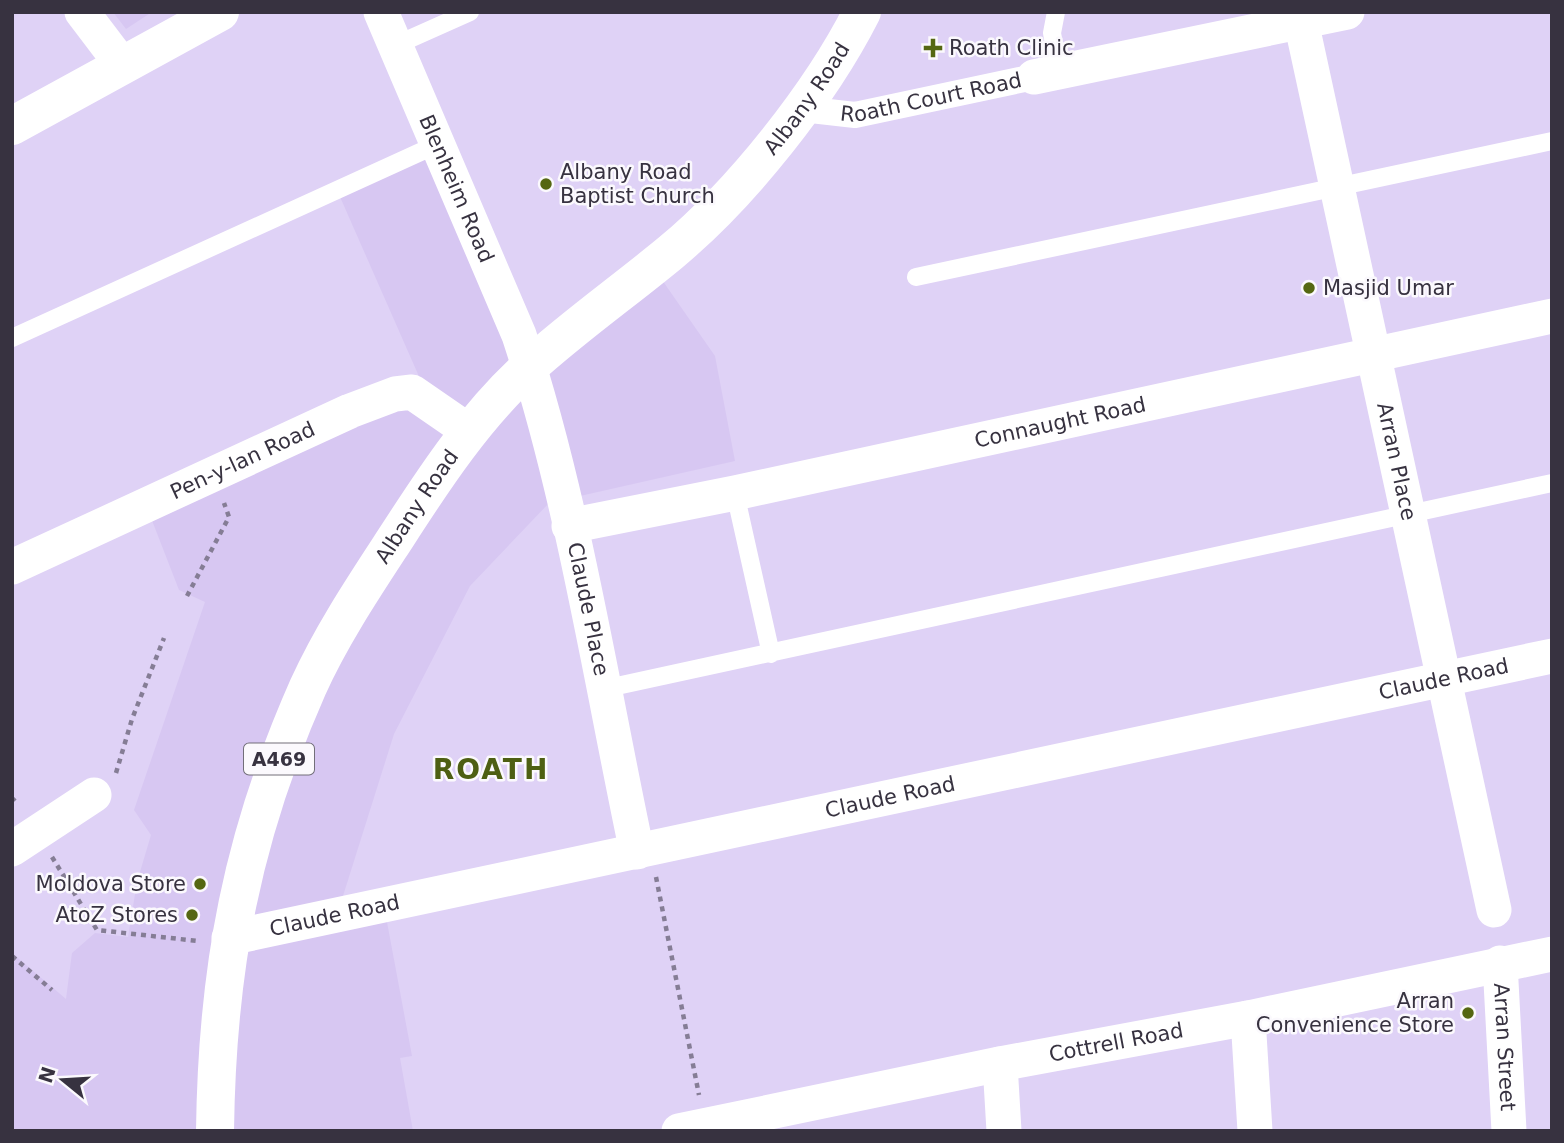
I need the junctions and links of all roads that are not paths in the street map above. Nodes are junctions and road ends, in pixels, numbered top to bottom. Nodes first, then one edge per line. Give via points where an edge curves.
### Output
1 (82, 12) edge
2 (219, 12) edge
3 (382, 12) edge
4 (470, 12) edge
5 (862, 12) edge
6 (1056, 12) edge
7 (1347, 12) edge
8 (1300, 17) edge
9 (396, 45) junction
10 (123, 66) junction
11 (1046, 74) junction
12 (802, 109) junction
13 (12, 126) edge
14 (1552, 141) edge
15 (438, 144) junction
16 (1337, 187) junction
17 (916, 277) dead end
18 (1552, 316) edge
19 (12, 338) edge
20 (1374, 356) junction
21 (530, 366) junction
22 (470, 432) junction
23 (1552, 483) edge
24 (735, 494) junction
25 (1409, 515) junction
26 (569, 526) junction
27 (12, 567) edge
28 (771, 654) junction
29 (1552, 656) edge
30 (1444, 680) junction
31 (603, 689) junction
32 (104, 788) road end
33 (12, 849) edge
34 (644, 850) junction
35 (1494, 910) dead end
36 (214, 940) junction
37 (1552, 954) edge
38 (1500, 963) junction
39 (1248, 1018) junction
40 (1000, 1064) junction
41 (752, 1124) edge
42 (692, 1128) edge
43 (215, 1131) edge
44 (1004, 1131) edge
45 (1255, 1131) edge
46 (1509, 1131) edge

1 - 10 street
2 - 10 main road
3 - 9 street, Blenheim Road
4 - 9 lane
5 - 12 main road, Albany Road / A469
6 - 11 lane
7 - 8 street, Roath Court Road
8 - 11 street, Roath Court Road
8 - 16 street, Arran Place
9 - 15 street, Blenheim Road
10 - 13 main road
11 - 12 street, Roath Court Road via 855,115
12 - 21 main road, Albany Road / A469 via 727,198 672,252
14 - 16 lane
15 - 19 lane
15 - 21 street, Blenheim Road
16 - 17 lane
16 - 20 street, Arran Place
18 - 20 street, Connaught Road
20 - 24 street, Connaught Road
20 - 25 street, Arran Place
21 - 22 main road, Albany Road / A469
21 - 26 street, Claude Place
22 - 27 street, Pen-y-lan Road via 412,392 395,394
22 - 36 main road, Albany Road / A469 via 352,606 309,684
23 - 25 lane
24 - 26 street, Connaught Road
24 - 28 lane
25 - 28 lane
25 - 30 street, Arran Place
26 - 31 street, Claude Place
28 - 31 lane
29 - 30 street, Claude Road
30 - 34 street, Claude Road
30 - 35 street, Arran Place
31 - 34 street, Claude Place
32 - 33 street
34 - 36 street, Claude Road
36 - 43 main road, Albany Road / A469 via 218,1022
37 - 38 street, Cottrell Road
38 - 39 street, Cottrell Road
38 - 46 street, Arran Street
39 - 40 street, Cottrell Road
39 - 45 street
40 - 41 street, Cottrell Road
40 - 44 street
41 - 42 street, Cottrell Road

